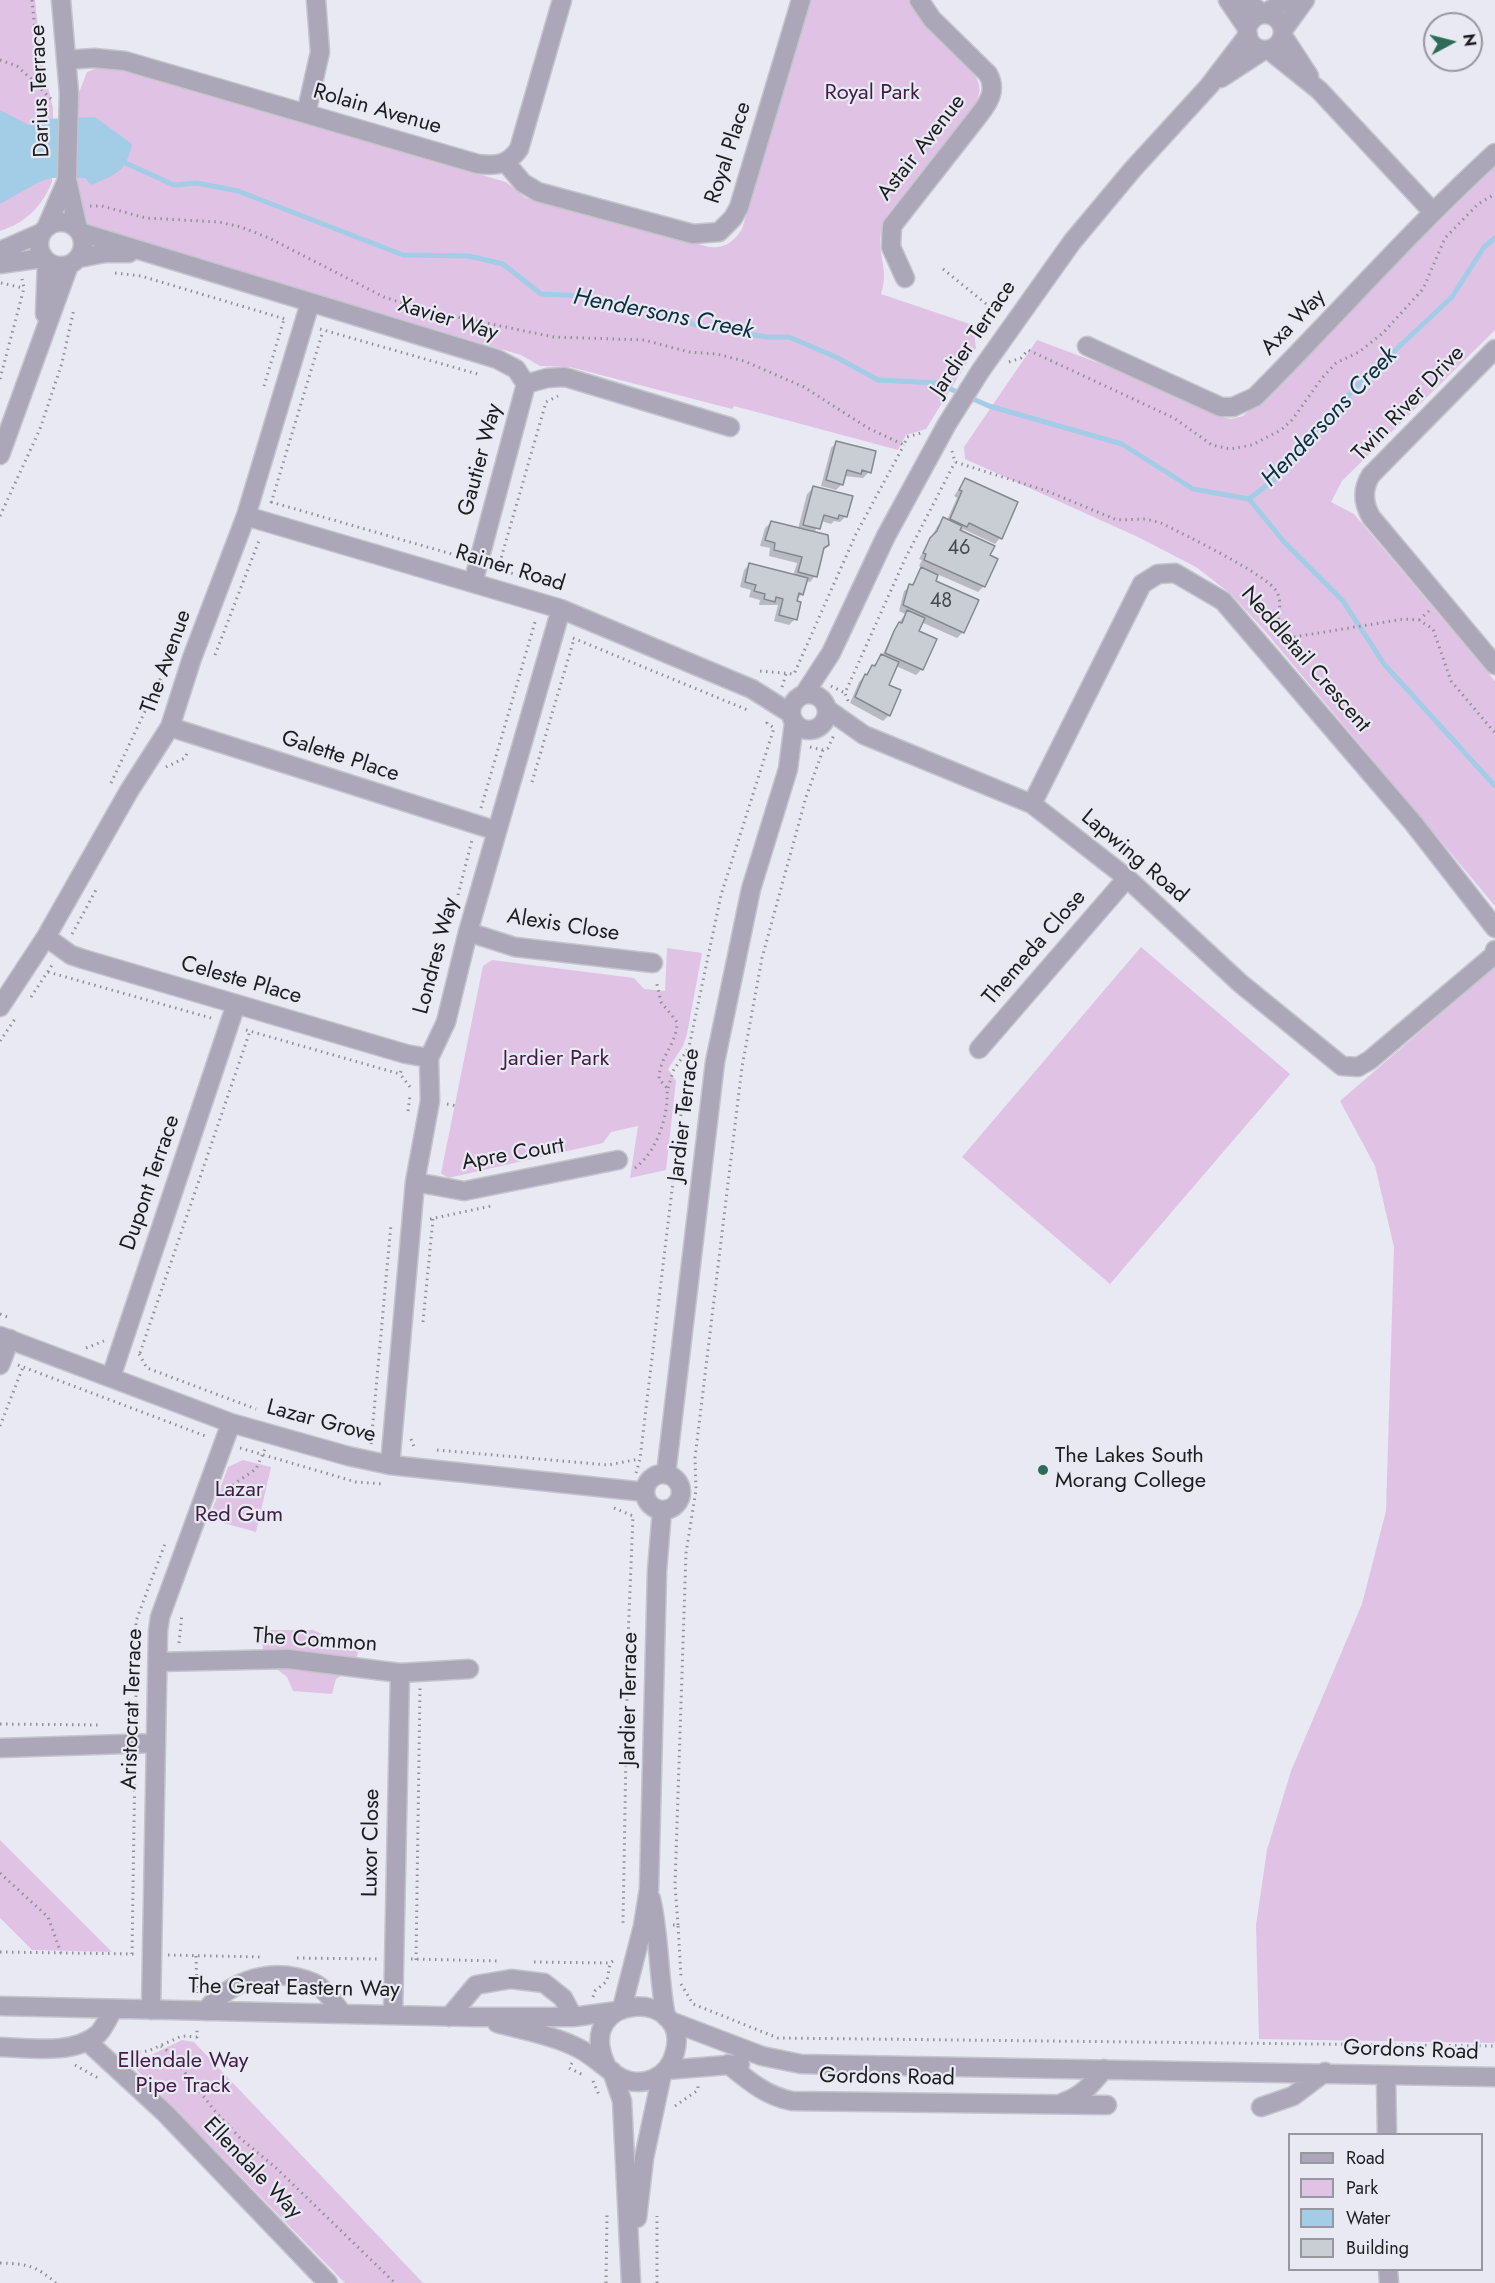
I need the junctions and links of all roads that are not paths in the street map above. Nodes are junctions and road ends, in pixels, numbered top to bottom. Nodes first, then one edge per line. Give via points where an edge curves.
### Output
1 (61, 0) edge
2 (316, 0) edge
3 (562, 0) edge
4 (801, 0) edge
5 (919, 0) edge
6 (1228, 0) edge
7 (1245, 0) edge
8 (1288, 0) edge
9 (1305, 0) edge
10 (1264, 13) junction
11 (1247, 32) junction
12 (1283, 33) junction
13 (1266, 50) junction
14 (66, 60) junction
15 (1209, 86) junction
16 (1319, 90) junction
17 (306, 114) junction
18 (1495, 153) edge
19 (506, 163) junction
20 (68, 180) junction
21 (1432, 211) junction
22 (44, 230) junction
23 (79, 231) junction
24 (0, 251) edge
25 (143, 253) junction
26 (45, 260) junction
27 (74, 262) junction
28 (9, 263) edge
29 (905, 278) dead end
30 (310, 303) junction
31 (44, 334) junction
32 (1087, 346) dead end
33 (1495, 350) edge
34 (526, 384) junction
35 (730, 427) dead end
36 (0, 455) edge
37 (246, 516) junction
38 (473, 583) junction
39 (561, 609) junction
40 (831, 653) junction
41 (1495, 665) edge
42 (752, 689) junction
43 (802, 695) junction
44 (792, 718) junction
45 (826, 719) junction
46 (170, 727) junction
47 (788, 769) junction
48 (1032, 804) junction
49 (496, 831) junction
50 (1127, 878) junction
51 (1495, 928) edge
52 (468, 932) junction
53 (46, 937) junction
54 (1495, 950) edge
55 (653, 963) road end
56 (236, 1004) junction
57 (0, 1007) edge
58 (979, 1048) dead end
59 (429, 1058) junction
60 (618, 1160) road end
61 (415, 1182) junction
62 (5, 1338) edge
63 (1, 1362) edge
64 (111, 1377) junction
65 (231, 1423) junction
66 (390, 1465) junction
67 (666, 1474) junction
68 (645, 1492) junction
69 (662, 1510) junction
70 (158, 1662) junction
71 (469, 1669) dead end
72 (400, 1672) junction
73 (156, 1743) junction
74 (0, 1748) edge
75 (650, 1925) junction
76 (0, 2006) edge
77 (620, 2009) junction
78 (113, 2010) junction
79 (151, 2010) junction
80 (205, 2011) junction
81 (343, 2014) junction
82 (393, 2015) junction
83 (580, 2016) junction
84 (449, 2017) junction
85 (474, 2017) junction
86 (668, 2019) junction
87 (88, 2042) junction
88 (0, 2047) edge
89 (728, 2064) junction
90 (801, 2064) junction
91 (609, 2068) junction
92 (1104, 2069) junction
93 (664, 2072) junction
94 (1325, 2072) junction
95 (1386, 2076) junction
96 (1495, 2077) edge
97 (1056, 2104) junction
98 (1107, 2105) dead end
99 (1261, 2107) dead end
100 (1387, 2133) edge
101 (631, 2262) junction
102 (328, 2283) edge
103 (631, 2283) edge

1 - 14 street, Darius Terrace
2 - 17 street via 320,52
3 - 19 street via 524,135 519,149
4 - 19 street, Royal Place via 739,207 719,232 693,234 538,192 523,183
5 - 29 street, Astair Avenue via 932,19 988,74 992,86 990,99 979,115 892,226 891,247
6 - 11 street
7 - 10 street
8 - 10 street
9 - 12 street
10 - 11 street via 1253,18
10 - 12 street via 1276,16
11 - 13 street via 1253,45
11 - 15 street, Jardier Terrace
12 - 13 street via 1278,45
12 - 16 street
13 - 15 street, Jardier Terrace
13 - 16 street
14 - 17 street, Rolain Avenue via 125,61
14 - 20 street, Darius Terrace via 62,110
15 - 40 street, Jardier Terrace via 1072,242 981,370 886,536
16 - 21 street
17 - 19 street, Rolain Avenue via 478,164
18 - 21 street, Axa Way
20 - 22 street, Darius Terrace
20 - 23 street, Darius Terrace
21 - 32 street, Axa Way via 1323,329 1255,397 1242,404 1221,407
22 - 23 street via 53,223 66,222
22 - 24 street
22 - 26 street via 38,246
23 - 25 street, Xavier Way
23 - 27 street via 83,245
25 - 27 street, Xavier Way via 105,253
25 - 30 street, Xavier Way
26 - 27 street via 57,267
26 - 28 street
26 - 31 street
27 - 31 street
30 - 34 street, Xavier Way via 497,360 516,369
30 - 37 street, The Avenue
31 - 36 street
33 - 41 street, Twin River Drive via 1371,475 1364,494 1371,517
34 - 35 street via 566,377
34 - 38 street, Gautier Way
37 - 38 street, Rainer Road
37 - 46 street, The Avenue
38 - 39 street, Rainer Road
39 - 42 street, Rainer Road
39 - 49 street, Londres Way
40 - 43 street, Jardier Terrace
40 - 45 street, Jardier Terrace
42 - 43 street, Rainer Road
42 - 44 street, Rainer Road
43 - 44 street via 794,701
43 - 45 street via 816,695
44 - 45 street via 802,729
44 - 47 street, Jardier Terrace
45 - 47 street, Jardier Terrace
45 - 48 street, Lapwing Road
46 - 49 street, Galette Place
46 - 53 street, The Avenue
47 - 67 street, Jardier Terrace via 751,889 715,1062
48 - 50 street, Lapwing Road
48 - 51 street, Neddletail Crescent via 1142,584 1158,574 1175,573 1223,601 1414,824
49 - 52 street, Londres Way
50 - 54 street, Lapwing Road via 1240,983 1342,1066 1358,1067 1370,1060 1494,955
50 - 58 street, Themeda Close
52 - 55 street, Alexis Close via 515,947
52 - 59 street, Londres Way via 446,1022
53 - 56 street, Celeste Place via 71,955
53 - 57 street, The Avenue
56 - 59 street, Celeste Place
56 - 64 street, Dupont Terrace
59 - 61 street, Londres Way via 430,1101
60 - 61 street, Apre Court via 464,1191
61 - 66 street, Londres Way
62 - 63 street
62 - 64 street, Lazar Grove
64 - 65 street, Lazar Grove
65 - 66 street, Lazar Grove
65 - 70 street, Aristocrat Terrace via 160,1617
66 - 68 street, Lazar Grove
67 - 68 street via 649,1480
67 - 69 street via 678,1482 681,1494 677,1504
68 - 69 street via 650,1504
69 - 75 street, Jardier Terrace via 657,1571
70 - 72 street, The Common via 288,1659
70 - 73 street, Aristocrat Terrace
71 - 72 street, The Common
72 - 82 street, Luxor Close
73 - 74 street
73 - 79 street, Aristocrat Terrace
75 - 77 street, Jardier Terrace
75 - 86 street, Jardier Terrace
76 - 78 street, The Great Eastern Way
77 - 83 street, The Great Eastern Way
77 - 86 street via 645,2005
77 - 91 street via 608,2019 601,2036 601,2054
78 - 79 street, The Great Eastern Way
78 - 87 street via 100,2032
79 - 80 street, The Great Eastern Way
80 - 81 street, The Great Eastern Way
80 - 81 street via 220,1994 243,1981 279,1975 316,1984
81 - 82 street, The Great Eastern Way
82 - 84 street, The Great Eastern Way
83 - 84 street via 544,1983 511,1979 476,1985
83 - 85 street, The Great Eastern Way
84 - 85 street, The Great Eastern Way
85 - 91 street, The Great Eastern Way via 578,2048
86 - 90 street, Gordons Road via 762,2056
86 - 93 street via 676,2047
87 - 88 street via 52,2049
87 - 102 street, Ellendale Way via 165,2113
89 - 90 street, Gordons Road
89 - 93 street, Gordons Road
89 - 97 street, Gordons Road via 760,2090 792,2102
90 - 92 street, Gordons Road
91 - 93 street via 621,2078 642,2082
91 - 101 street via 622,2102
92 - 94 street, Gordons Road
92 - 97 street, Gordons Road via 1076,2098
93 - 101 street via 644,2158
94 - 95 street, Gordons Road
94 - 99 street, Gordons Road via 1293,2096
95 - 96 street, Gordons Road
95 - 100 street
97 - 98 street, Gordons Road
101 - 103 street

